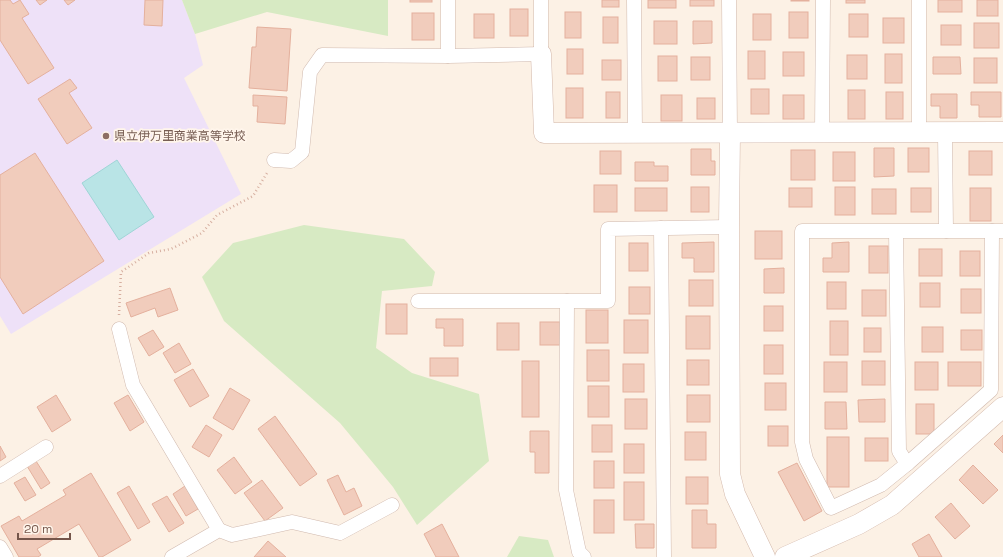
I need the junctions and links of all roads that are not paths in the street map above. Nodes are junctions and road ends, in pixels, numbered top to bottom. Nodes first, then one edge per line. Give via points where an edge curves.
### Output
1 (448, 0) edge
2 (541, 0) edge
3 (634, 0) edge
4 (729, 0) edge
5 (823, 0) edge
6 (919, 0) edge
7 (541, 54) junction
8 (448, 56) junction
9 (919, 132) junction
10 (945, 132) junction
11 (1003, 132) edge
12 (635, 133) junction
13 (730, 133) junction
14 (822, 133) junction
15 (274, 160) road end
16 (728, 227) junction
17 (661, 228) junction
18 (896, 231) junction
19 (946, 231) junction
20 (998, 231) edge
21 (418, 301) dead end
22 (567, 301) junction
23 (119, 329) road end
24 (1003, 407) edge
25 (46, 447) dead end
26 (907, 464) junction
27 (0, 476) edge
28 (392, 505) dead end
29 (219, 530) junction
30 (0, 546) edge
31 (6, 557) edge
32 (172, 557) edge
33 (584, 557) edge
34 (664, 557) edge
35 (765, 557) edge
36 (785, 557) edge

1 - 8 street
2 - 7 street
3 - 12 street
4 - 13 street
5 - 14 street
6 - 9 street
7 - 8 street
7 - 12 street via 544,133
8 - 15 street via 322,56 310,72 302,152 291,161
9 - 10 street
9 - 14 street
10 - 11 street
10 - 19 street
12 - 13 street
13 - 14 street
13 - 16 street
16 - 17 street
16 - 35 street via 730,474 736,494
17 - 22 street via 608,229 608,301
17 - 34 street
18 - 19 street
18 - 26 street via 899,451
18 - 26 street via 802,231 802,442 806,459 831,508 881,485
19 - 20 street
20 - 26 street via 991,390
21 - 22 street
22 - 33 street via 566,490 579,552
23 - 29 street via 133,385
24 - 36 street via 892,505 859,524
25 - 27 street
28 - 29 street via 340,533 292,522 232,535
29 - 32 street
30 - 31 street

